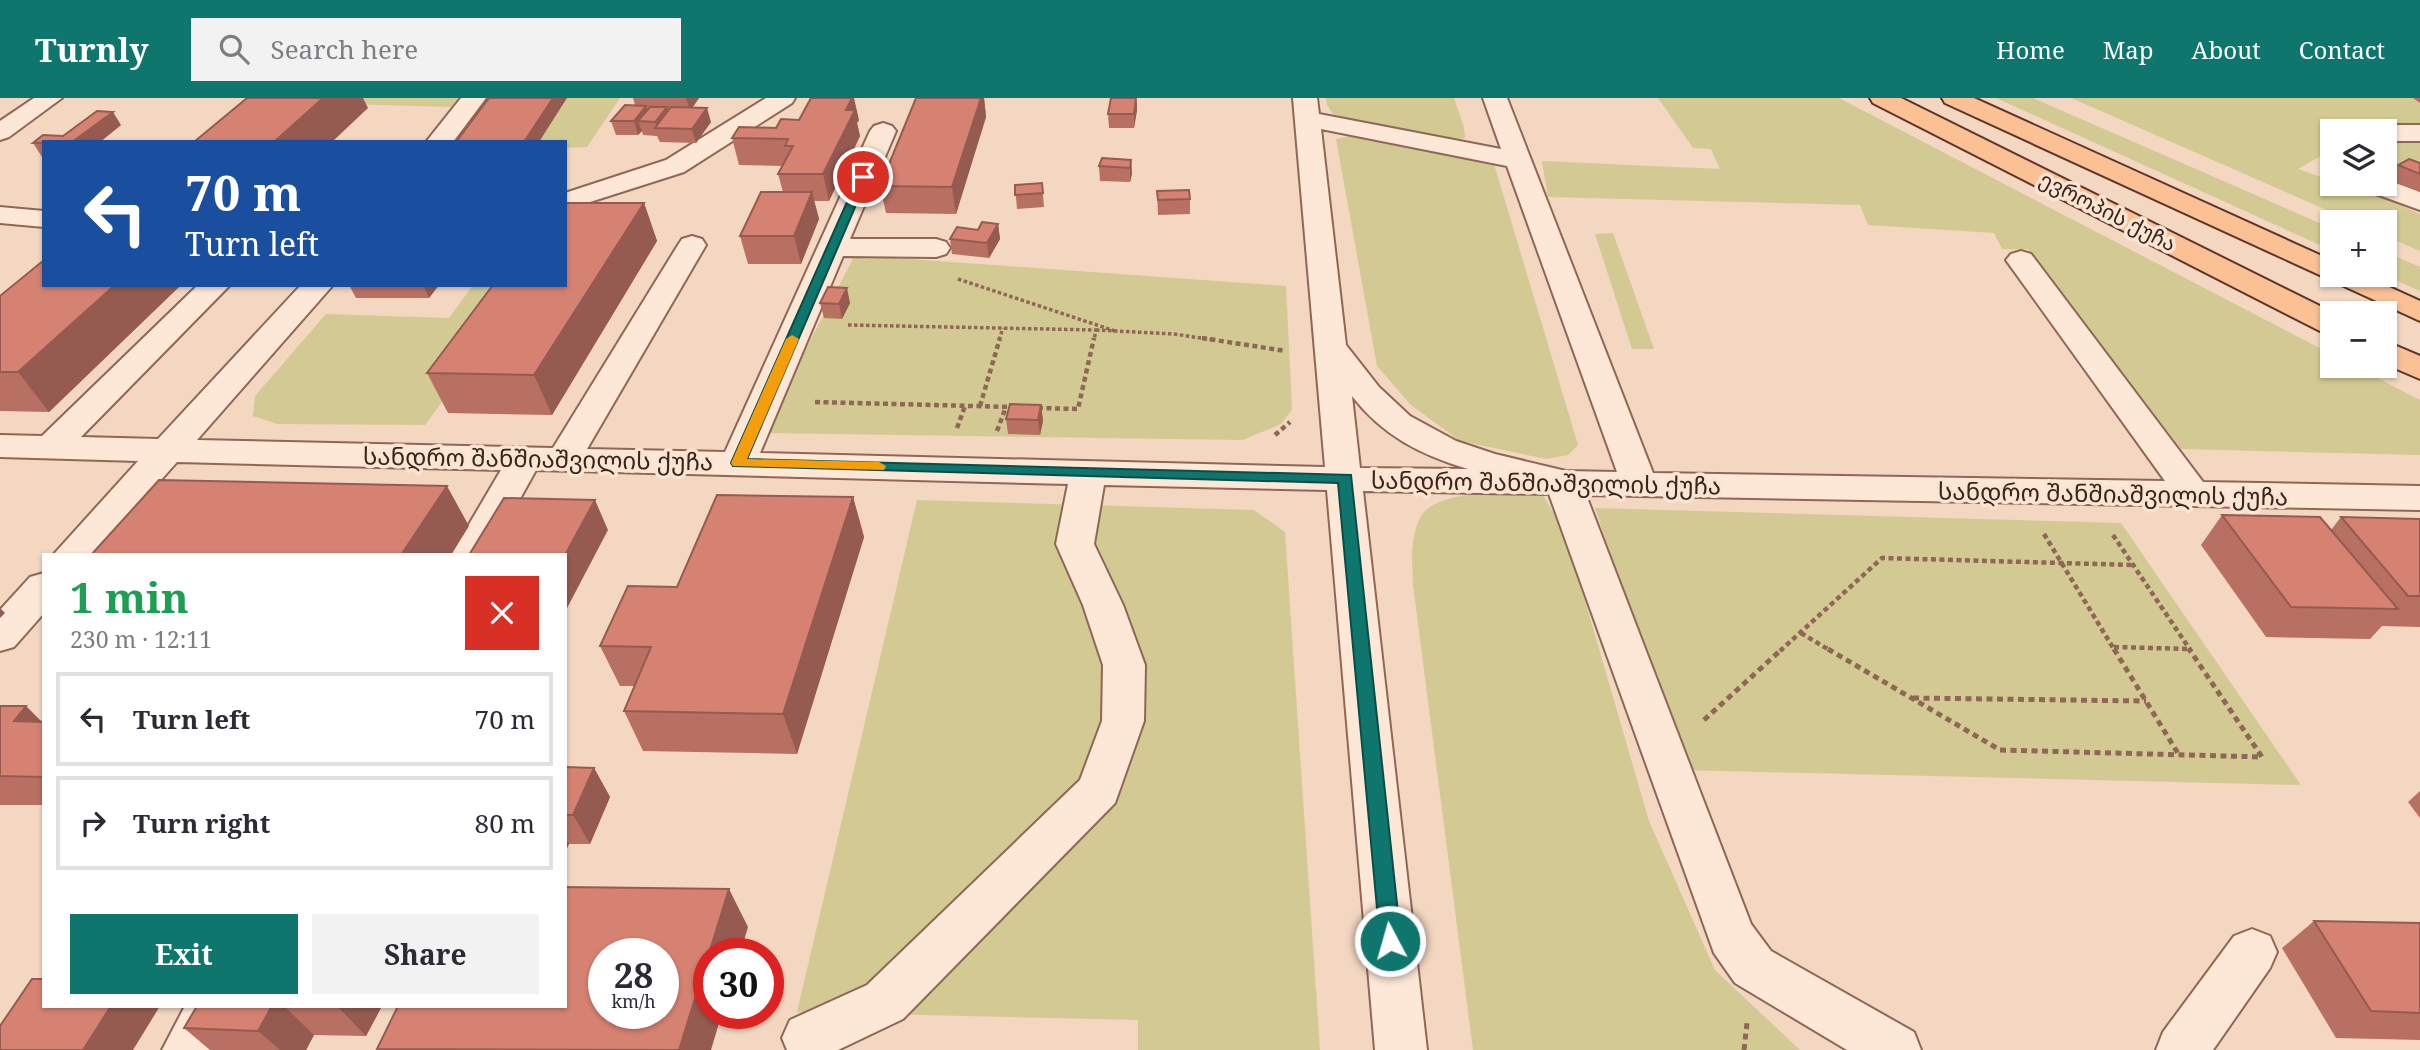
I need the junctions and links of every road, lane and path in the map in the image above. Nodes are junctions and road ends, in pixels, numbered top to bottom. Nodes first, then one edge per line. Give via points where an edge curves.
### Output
1 (50, 98) edge
2 (474, 98) edge
3 (783, 98) edge
4 (1494, 98) edge
5 (1882, 98) edge
6 (1954, 98) edge
7 (1307, 109) edge
8 (883, 131) dead end
9 (0, 132) edge
10 (2397, 133) edge
11 (2420, 133) edge
12 (441, 140) edge
13 (1518, 160) junction
14 (2397, 193) edge
15 (567, 201) edge
16 (2420, 202) edge
17 (0, 215) edge
18 (42, 219) edge
19 (692, 245) dead end
20 (832, 247) junction
21 (890, 248) junction
22 (936, 248) dead end
23 (2021, 260) dead end
24 (2320, 266) edge
25 (213, 287) edge
26 (316, 287) edge
27 (2365, 287) edge
28 (2420, 312) edge
29 (2320, 318) edge
30 (799, 324) junction
31 (1003, 327) junction
32 (1096, 330) junction
33 (1115, 331) junction
34 (1332, 349) junction
35 (1290, 352) dead end
36 (2397, 357) edge
37 (2420, 369) edge
38 (765, 401) junction
39 (965, 406) junction
40 (980, 406) junction
41 (1006, 407) junction
42 (1018, 407) edge
43 (1030, 408) edge
44 (1299, 415) dead end
45 (957, 429) dead end
46 (1267, 441) dead end
47 (993, 442) dead end
48 (51, 447) junction
49 (166, 449) junction
50 (4, 450) edge
51 (525, 459) junction
52 (563, 460) junction
53 (738, 463) junction
54 (1087, 471) junction
55 (1345, 479) junction
56 (1563, 482) junction
57 (1639, 484) junction
58 (2194, 496) junction
59 (2420, 498) edge
60 (2042, 531) dead end
61 (2111, 533) dead end
62 (74, 553) edge
63 (471, 553) edge
64 (2062, 563) junction
65 (2133, 565) junction
66 (42, 589) edge
67 (1801, 633) junction
68 (0, 636) edge
69 (2113, 647) junction
70 (2190, 649) junction
71 (1912, 698) junction
72 (2147, 701) junction
73 (2179, 755) junction
74 (1664, 756) junction
75 (2252, 952) dead end
76 (211, 1008) edge
77 (808, 1038) dead end
78 (188, 1050) edge
79 (1401, 1050) edge
80 (1895, 1050) edge
81 (2182, 1050) edge

1 - 9 street
2 - 12 street
3 - 15 street via 675,166
4 - 13 street
5 - 29 main road, ევროპის ქუჩა
6 - 24 main road, ევროპის ქუჩა
7 - 13 street
7 - 34 street
8 - 20 street
10 - 11 street
13 - 57 street
14 - 16 street
17 - 18 street
19 - 52 street
20 - 21 street
20 - 30 street
21 - 22 street
21 - 33 path via 938,272
23 - 58 street
25 - 48 street
26 - 49 street
27 - 28 main road
30 - 31 path
30 - 38 street
31 - 32 path
31 - 40 path
32 - 33 path
32 - 43 path via 1078,409
33 - 35 path via 1174,334
34 - 55 street
34 - 56 street via 1374,403 1409,432 1476,461
36 - 37 main road
38 - 39 path
38 - 53 street
39 - 40 path
39 - 45 path
40 - 41 path
41 - 42 path
41 - 47 path
44 - 46 path
48 - 49 street, სანდრო შანშიაშვილის ქუჩა
48 - 50 street, სანდრო შანშიაშვილის ქუჩა
49 - 51 street, სანდრო შანშიაშვილის ქუჩა
49 - 62 street
51 - 52 street, სანდრო შანშიაშვილის ქუჩა
51 - 63 street
52 - 53 street, სანდრო შანშიაშვილის ქუჩა
53 - 54 street, სანდრო შანშიაშვილის ქუჩა
54 - 55 street, სანდრო შანშიაშვილის ქუჩა
54 - 77 street via 1075,544 1124,665 1123,721 1099,790 885,1002
55 - 56 street, სანდრო შანშიაშვილის ქუჩა
55 - 79 street
56 - 57 street, სანდრო შანშიაშვილის ქუჩა
56 - 74 street
57 - 58 street, სანდრო შანშიაშვილის ქუჩა
58 - 59 street, სანდრო შანშიაშვილის ქუჩა
60 - 64 path
61 - 65 path
64 - 65 path
64 - 67 path via 1882,558
64 - 69 path
65 - 70 path
66 - 68 street
67 - 71 path
67 - 74 path
69 - 70 path
69 - 72 path
70 - 73 path via 2262,757
71 - 72 path
71 - 73 path via 2000,750
72 - 73 path
74 - 80 street via 1731,937 1753,967
75 - 81 street
76 - 78 street

